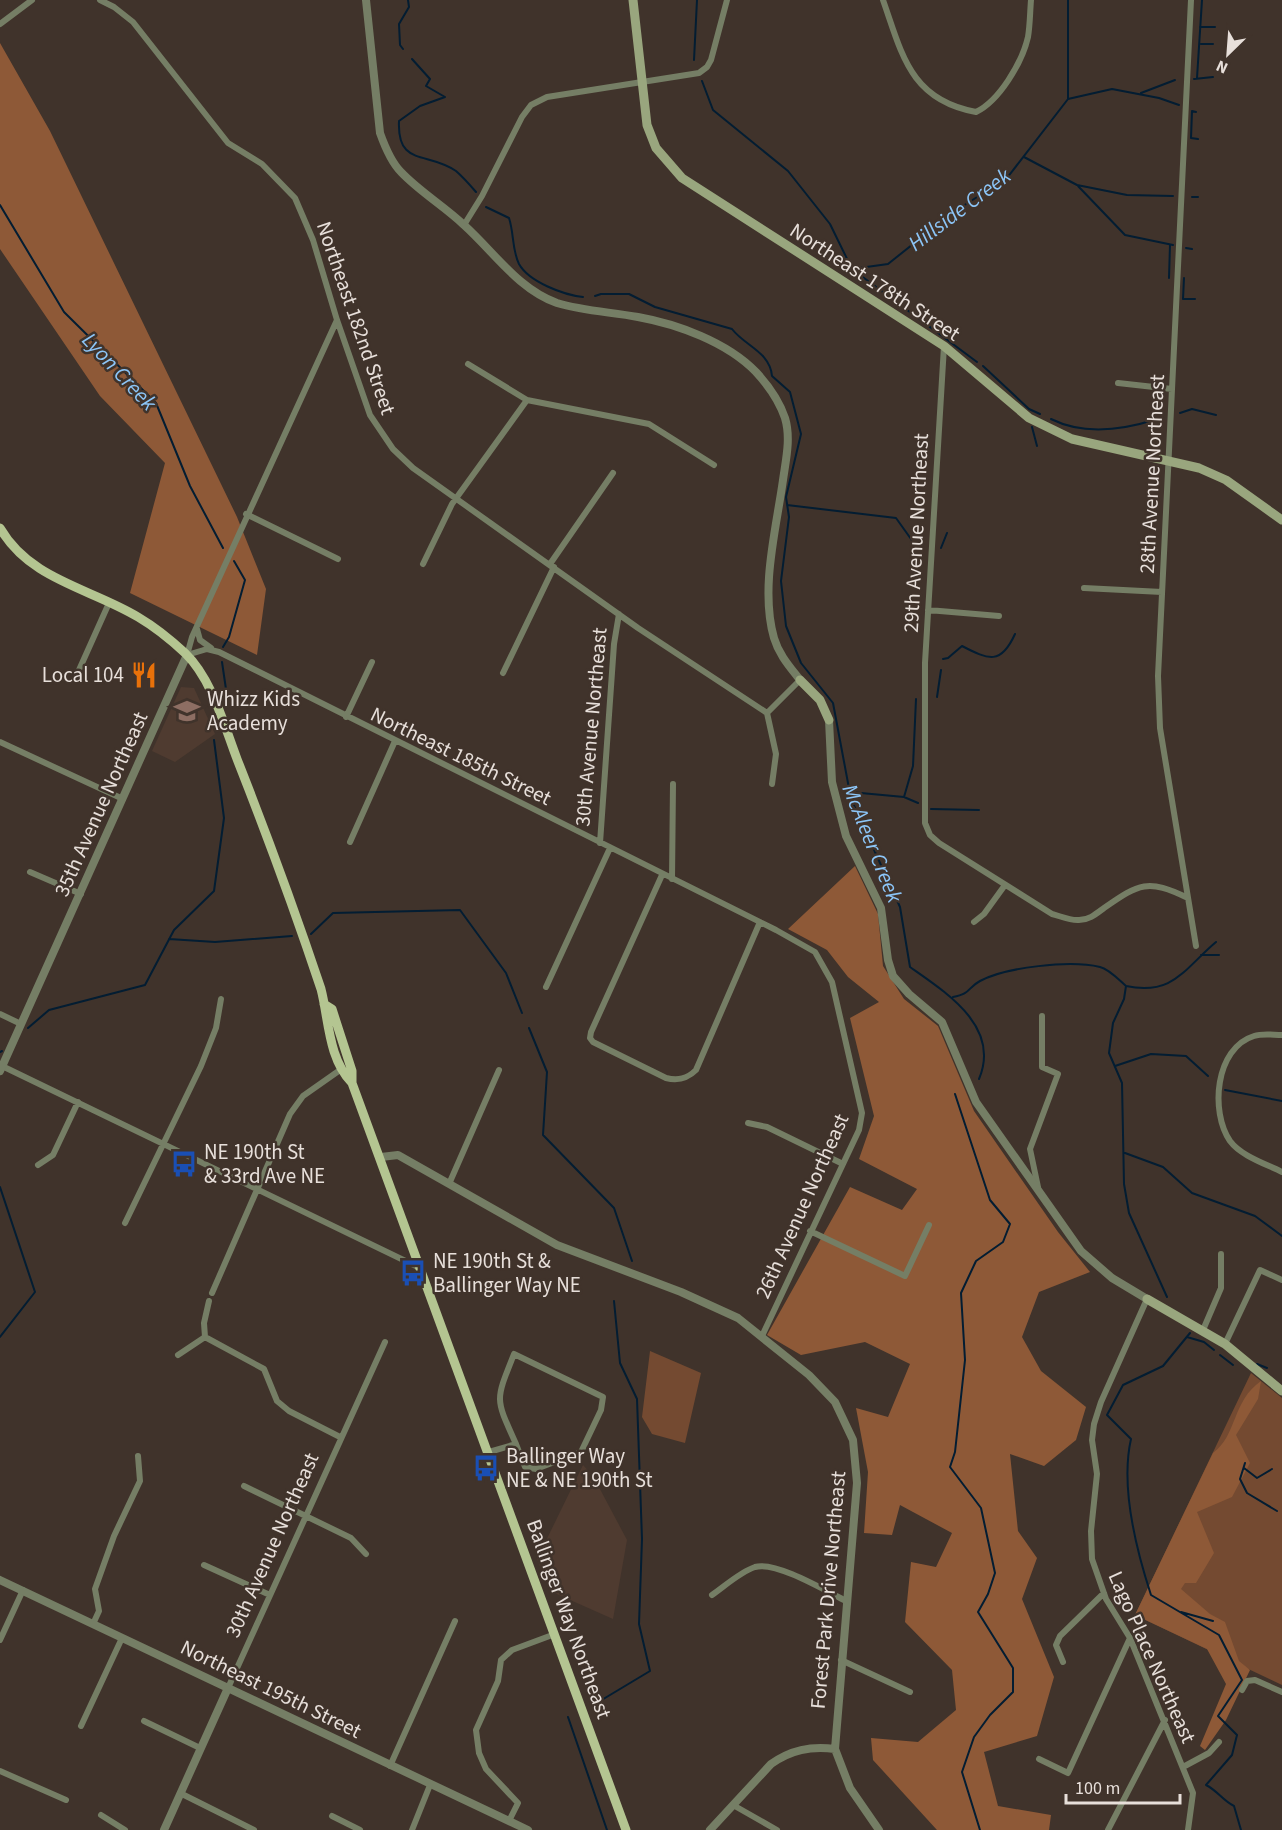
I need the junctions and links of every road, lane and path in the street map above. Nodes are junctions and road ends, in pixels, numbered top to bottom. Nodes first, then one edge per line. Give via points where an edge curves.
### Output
1 (32, 0) edge
2 (100, 0) edge
3 (366, 0) edge
4 (633, 0) edge
5 (726, 0) edge
6 (882, 0) edge
7 (1031, 0) edge
8 (1191, 0) edge
9 (0, 24) edge
10 (644, 84) junction
11 (464, 225) junction
12 (337, 320) junction
13 (944, 346) junction
14 (468, 364) dead end
15 (1118, 383) dead end
16 (1172, 389) junction
17 (527, 400) junction
18 (1170, 460) junction
19 (714, 465) dead end
20 (613, 473) dead end
21 (457, 500) junction
22 (246, 514) junction
23 (1282, 520) edge
24 (0, 528) edge
25 (338, 559) dead end
26 (423, 564) dead end
27 (552, 565) junction
28 (1083, 588) dead end
29 (1162, 592) junction
30 (110, 603) junction
31 (928, 610) junction
32 (619, 614) junction
33 (999, 616) dead end
34 (197, 625) junction
35 (213, 650) junction
36 (187, 655) junction
37 (372, 662) dead end
38 (79, 670) dead end
39 (503, 673) dead end
40 (800, 680) junction
41 (767, 713) junction
42 (346, 717) junction
43 (829, 720) joint
44 (395, 741) junction
45 (0, 742) edge
46 (674, 784) dead end
47 (772, 784) dead end
48 (123, 799) junction
49 (350, 842) dead end
50 (600, 843) junction
51 (610, 848) junction
52 (30, 872) dead end
53 (662, 874) junction
54 (672, 879) junction
55 (1005, 885) junction
56 (81, 894) junction
57 (1188, 898) junction
58 (760, 922) junction
59 (974, 922) dead end
60 (1196, 946) dead end
61 (815, 952) joint
62 (546, 987) dead end
63 (220, 999) dead end
64 (324, 1004) junction
65 (0, 1014) edge
66 (1042, 1016) dead end
67 (21, 1024) junction
68 (1282, 1035) edge
69 (1, 1069) edge
70 (340, 1070) junction
71 (499, 1070) dead end
72 (352, 1083) junction
73 (78, 1102) junction
74 (748, 1123) dead end
75 (163, 1144) junction
76 (381, 1157) junction
77 (38, 1164) dead end
78 (843, 1164) junction
79 (1282, 1172) edge
80 (448, 1184) junction
81 (1038, 1187) junction
82 (258, 1190) junction
83 (126, 1223) dead end
84 (929, 1225) dead end
85 (810, 1231) junction
86 (1221, 1254) dead end
87 (422, 1269) junction
88 (1282, 1280) edge
89 (212, 1293) dead end
90 (1147, 1299) junction
91 (209, 1301) dead end
92 (1203, 1330) junction
93 (762, 1336) junction
94 (205, 1337) junction
95 (385, 1342) dead end
96 (1225, 1344) junction
97 (178, 1354) dead end
98 (1282, 1391) edge
99 (340, 1437) junction
100 (516, 1444) junction
101 (489, 1452) junction
102 (138, 1456) dead end
103 (244, 1486) dead end
104 (305, 1516) junction
105 (366, 1554) dead end
106 (204, 1565) dead end
107 (0, 1580) edge
108 (23, 1590) junction
109 (1104, 1593) junction
110 (270, 1595) junction
111 (712, 1595) dead end
112 (846, 1601) junction
113 (455, 1621) dead end
114 (93, 1624) junction
115 (556, 1634) junction
116 (122, 1638) junction
117 (1130, 1638) junction
118 (0, 1640) edge
119 (841, 1660) junction
120 (1063, 1662) dead end
121 (228, 1688) junction
122 (1242, 1690) dead end
123 (910, 1692) dead end
124 (1282, 1692) edge
125 (1165, 1720) junction
126 (144, 1721) dead end
127 (81, 1726) dead end
128 (1219, 1742) dead end
129 (200, 1748) junction
130 (835, 1749) junction
131 (1039, 1759) dead end
132 (390, 1766) junction
133 (1183, 1767) junction
134 (0, 1771) edge
135 (430, 1785) junction
136 (180, 1793) junction
137 (66, 1800) dead end
138 (733, 1805) junction
139 (101, 1815) dead end
140 (332, 1816) dead end
141 (509, 1821) junction
142 (125, 1830) edge
143 (165, 1830) edge
144 (254, 1830) edge
145 (360, 1830) edge
146 (412, 1830) edge
147 (528, 1830) edge
148 (626, 1830) edge
149 (710, 1830) edge
150 (777, 1830) edge
151 (879, 1830) edge
152 (1108, 1830) edge
153 (1188, 1830) edge

1 - 9 street
2 - 12 street, Northeast 182nd Street via 133,22 228,143 262,164 295,198 313,240
3 - 11 street via 380,133 387,151 400,171
4 - 10 main road, Northeast 178th Street
5 - 10 street via 707,67 699,73
6 - 7 street via 909,71 918,84 964,110 976,112 994,98 1008,77 1027,38
8 - 16 street, 28th Avenue Northeast
10 - 11 street via 547,97 531,105
10 - 13 main road, Northeast 178th Street via 647,124 656,148 682,177
11 - 40 street via 540,296 583,309 657,321 693,333 736,357 766,383 785,419 789,444 771,566 770,605 774,638 783,659
12 - 21 street, Northeast 182nd Street via 377,429 413,468
12 - 22 street, 35th Avenue Northeast
13 - 18 main road, Northeast 178th Street via 1012,405 1053,431
13 - 31 street, 29th Avenue Northeast
14 - 17 street
15 - 16 street
16 - 18 street, 28th Avenue Northeast
17 - 19 street via 649,424
17 - 21 street
18 - 23 main road, Northeast 178th Street via 1226,480
18 - 29 street, 28th Avenue Northeast
20 - 27 street
21 - 26 street
21 - 27 street, Northeast 182nd Street
22 - 25 street
22 - 34 street, 35th Avenue Northeast
24 - 30 main road via 24,560
27 - 32 street, Northeast 182nd Street
27 - 39 street
28 - 29 street
29 - 57 street, 28th Avenue Northeast via 1160,728
30 - 36 main road via 138,617
30 - 38 street
31 - 33 street
31 - 55 street, 29th Avenue Northeast via 923,722 925,823 939,843
32 - 41 street, Northeast 182nd Street
32 - 50 street, 30th Avenue Northeast
34 - 35 street via 200,640
34 - 36 street, 35th Avenue Northeast
35 - 36 street
35 - 42 street, Northeast 185th Street
36 - 48 street, 35th Avenue Northeast
36 - 64 main road via 220,714 273,852
37 - 42 street
40 - 41 street
40 - 43 main road via 820,700
41 - 47 street via 776,754
42 - 44 street, Northeast 185th Street
43 - 81 street via 832,782 846,836 881,908 893,976 942,1022 976,1102 1001,1142
44 - 49 street
44 - 50 street, Northeast 185th Street
45 - 48 street
46 - 54 street
48 - 56 street, 35th Avenue Northeast
50 - 51 street, Northeast 185th Street
51 - 53 street, Northeast 185th Street
51 - 62 street, 30th Avenue Northeast
52 - 56 street
53 - 54 street, Northeast 185th Street
53 - 58 street via 590,1038 666,1078 683,1079 696,1070
54 - 58 street, Northeast 185th Street
55 - 57 street via 1052,914 1078,920 1090,918 1134,887 1145,884 1167,887
55 - 59 street
56 - 67 street, 35th Avenue Northeast
57 - 60 street, 28th Avenue Northeast
58 - 61 street, Northeast 185th Street
61 - 78 street, 26th Avenue Northeast via 832,982 861,1102 859,1130
63 - 75 street via 216,1028
64 - 70 main road via 323,1014
64 - 72 main road via 332,1009 352,1071
65 - 67 street
66 - 81 street via 1042,1067 1058,1074 1030,1149
67 - 69 street, 35th Avenue Northeast
68 - 79 street via 1252,1036 1239,1045 1222,1070 1218,1092 1230,1141
69 - 73 street
70 - 72 main road
70 - 82 street via 310,1089 297,1103
71 - 80 street
72 - 76 main road, Ballinger Way Northeast
73 - 75 street
73 - 77 street via 53,1155
74 - 78 street via 767,1127
75 - 82 street
75 - 83 street
76 - 80 street, Forest Park Drive Northeast via 398,1155
76 - 87 main road, Ballinger Way Northeast
78 - 85 street, 26th Avenue Northeast
80 - 93 street, Forest Park Drive Northeast via 557,1245 711,1304
81 - 90 street via 1095,1266
82 - 87 street
82 - 89 street
84 - 85 street via 905,1276
85 - 93 street, 26th Avenue Northeast
86 - 92 street via 1221,1288
87 - 101 main road, Ballinger Way Northeast
88 - 96 street via 1260,1270
90 - 92 main road
90 - 109 street, Lago Place Northeast via 1094,1424 1097,1474 1092,1559
91 - 94 street
92 - 96 main road
93 - 112 street, Forest Park Drive Northeast via 835,1402 853,1440 857,1483
94 - 97 street
94 - 99 street via 264,1369 271,1392 289,1411
95 - 99 street, 30th Avenue Northeast
96 - 98 main road
99 - 104 street, 30th Avenue Northeast
100 - 100 street via 525,1467 536,1469 581,1452 603,1397 514,1354 499,1392 499,1406
100 - 101 street
101 - 115 main road, Ballinger Way Northeast
102 - 114 street via 140,1481 114,1536 95,1590 99,1611
103 - 104 street
104 - 105 street via 351,1538
104 - 110 street, 30th Avenue Northeast
106 - 110 street
107 - 108 street, Northeast 195th Street
108 - 114 street, Northeast 195th Street
108 - 118 street
109 - 117 street, Lago Place Northeast
109 - 120 street via 1060,1636 1056,1645
110 - 121 street, 30th Avenue Northeast
111 - 112 street via 755,1567 770,1566
112 - 119 street, Forest Park Drive Northeast
113 - 132 street
114 - 116 street, Northeast 195th Street
115 - 141 street via 512,1650 501,1660 498,1681 476,1730 486,1769 518,1803
115 - 148 main road, Ballinger Way Northeast
116 - 121 street, Northeast 195th Street
116 - 127 street
117 - 125 street, Lago Place Northeast
117 - 131 street via 1068,1773
119 - 123 street
119 - 130 street, Forest Park Drive Northeast
121 - 129 street, 30th Avenue Northeast
121 - 132 street, Northeast 195th Street
122 - 124 street via 1247,1681 1255,1680
125 - 133 street, Lago Place Northeast
125 - 152 street
126 - 129 street
128 - 133 street via 1209,1753
129 - 136 street, 30th Avenue Northeast
130 - 138 street via 816,1747 782,1756
130 - 151 street, Forest Park Drive Northeast via 850,1788
132 - 135 street, Northeast 195th Street
133 - 153 street, Lago Place Northeast via 1193,1793
134 - 137 street
135 - 141 street, Northeast 195th Street
135 - 146 street
136 - 143 street, 30th Avenue Northeast
136 - 144 street
138 - 149 street
138 - 150 street
139 - 142 street
140 - 145 street
141 - 147 street, Northeast 195th Street

